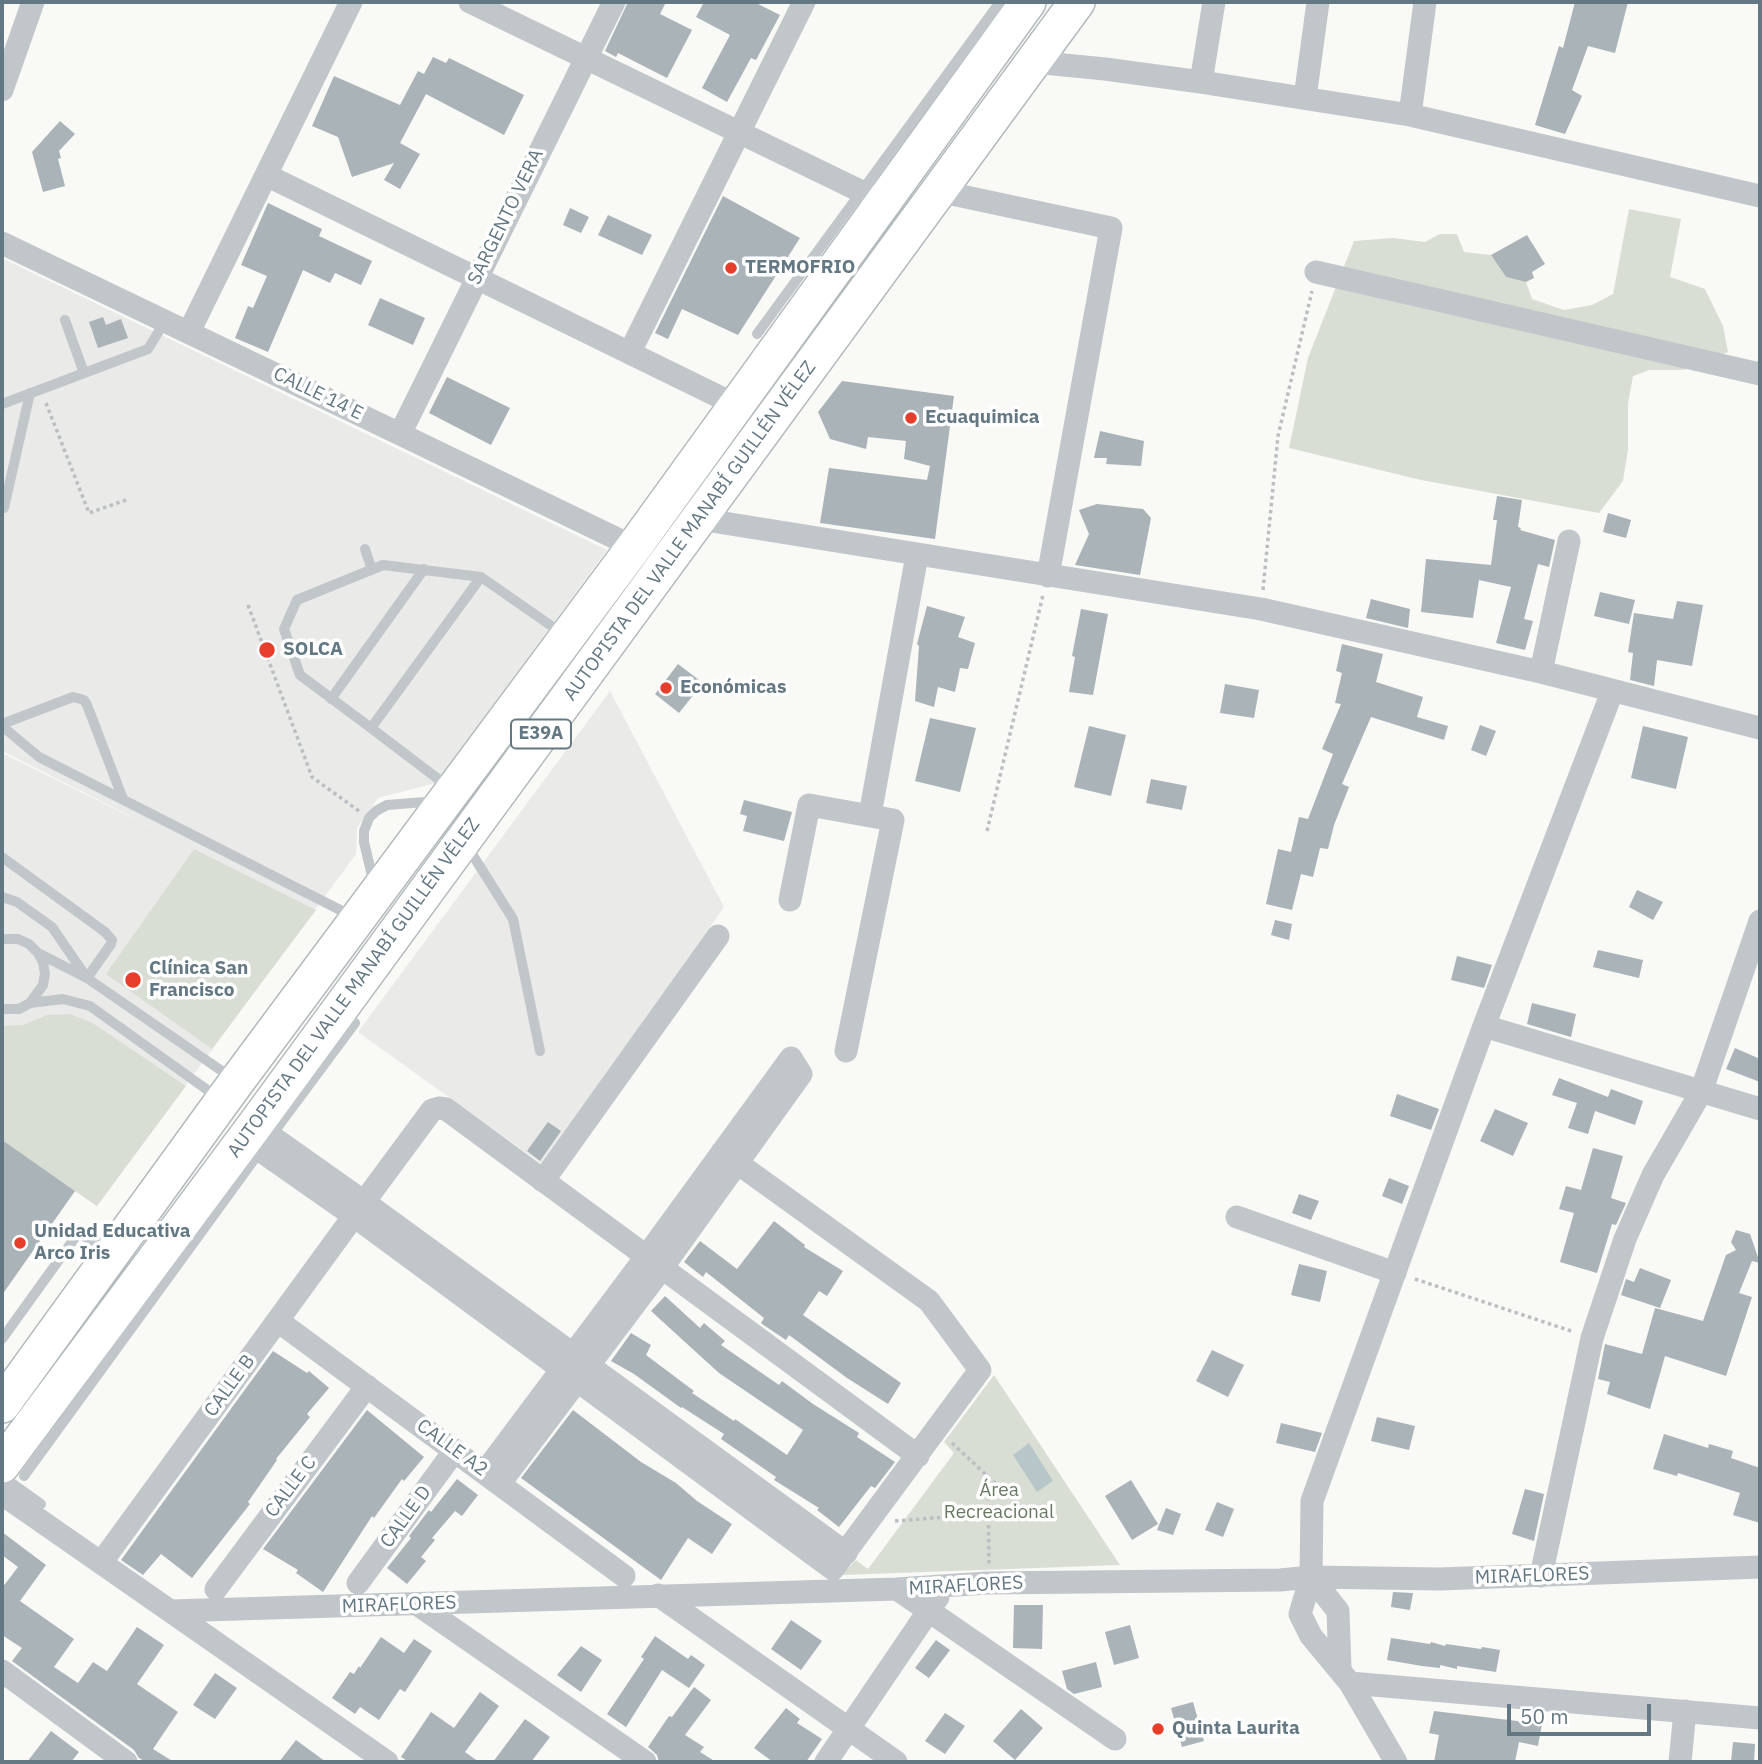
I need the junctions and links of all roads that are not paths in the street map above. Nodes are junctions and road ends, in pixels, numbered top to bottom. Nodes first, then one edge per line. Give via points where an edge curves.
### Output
1 (33, 2) edge
2 (351, 2) edge
3 (470, 2) edge
4 (614, 2) edge
5 (804, 2) edge
6 (1000, 2) edge
7 (1028, 2) edge
8 (1077, 2) edge
9 (1214, 2) edge
10 (1318, 2) edge
11 (1425, 2) edge
12 (585, 58) junction
13 (1033, 62) junction
14 (1201, 82) junction
15 (2, 90) edge
16 (1306, 98) junction
17 (1410, 115) junction
18 (741, 133) junction
19 (266, 175) junction
20 (938, 191) junction
21 (1760, 196) edge
22 (872, 197) junction
23 (2, 243) edge
24 (1316, 272) road end
25 (476, 277) junction
26 (65, 320) dead end
27 (165, 321) junction
28 (189, 332) junction
29 (757, 334) dead end
30 (630, 352) junction
31 (84, 373) junction
32 (1760, 374) edge
33 (35, 391) junction
34 (2, 404) edge
35 (736, 405) junction
36 (400, 434) junction
37 (4, 508) dead end
38 (699, 519) junction
39 (1569, 541) dead end
40 (634, 547) junction
41 (365, 549) dead end
42 (917, 555) junction
43 (663, 568) junction
44 (425, 569) junction
45 (372, 570) junction
46 (481, 576) junction
47 (1048, 576) junction
48 (568, 638) junction
49 (1541, 672) junction
50 (1612, 692) junction
51 (331, 699) junction
52 (2, 725) edge
53 (371, 728) junction
54 (1760, 728) edge
55 (449, 795) junction
56 (123, 799) junction
57 (870, 815) junction
58 (463, 840) junction
59 (2, 857) edge
60 (2, 897) edge
61 (790, 900) dead end
62 (367, 906) junction
63 (1760, 921) edge
64 (393, 935) junction
65 (718, 936) dead end
66 (2, 939) edge
67 (38, 953) junction
68 (88, 978) junction
69 (30, 1003) junction
70 (2, 1009) edge
71 (1484, 1026) junction
72 (540, 1051) dead end
73 (846, 1051) dead end
74 (230, 1091) junction
75 (1701, 1092) junction
76 (1760, 1109) edge
77 (258, 1138) junction
78 (543, 1181) junction
79 (359, 1209) junction
80 (1237, 1217) dead end
81 (110, 1256) junction
82 (654, 1263) junction
83 (1395, 1273) junction
84 (278, 1321) junction
85 (2, 1339) edge
86 (575, 1368) junction
87 (367, 1386) junction
88 (3, 1401) edge
89 (455, 1450) junction
90 (918, 1456) junction
91 (21, 1459) edge
92 (493, 1478) junction
93 (2, 1494) edge
94 (41, 1504) dead end
95 (106, 1556) dead end
96 (1760, 1567) edge
97 (624, 1576) dead end
98 (1541, 1576) junction
99 (1311, 1577) junction
100 (358, 1583) dead end
101 (946, 1586) junction
102 (216, 1589) dead end
103 (897, 1589) junction
104 (658, 1595) junction
105 (418, 1604) junction
106 (929, 1610) junction
107 (171, 1611) junction
108 (2, 1671) edge
109 (1345, 1676) junction
110 (1685, 1711) junction
111 (1760, 1718) edge
112 (849, 1730) junction
113 (1115, 1739) dead end
114 (126, 1762) edge
115 (387, 1762) edge
116 (645, 1762) edge
117 (826, 1762) edge
118 (896, 1762) edge
119 (1396, 1762) edge
120 (1680, 1762) edge

1 - 15 street
2 - 19 street
3 - 12 street
4 - 12 street, SARGENTO VERA
5 - 18 street
6 - 22 lane
7 - 22 main road, AUTOPISTA DEL VALLE MANABÍ GUILLÉN VÉLEZ / E39A
8 - 13 main road, AUTOPISTA DEL VALLE MANABÍ GUILLÉN VÉLEZ / E39A
9 - 14 street
10 - 16 street
11 - 17 street
12 - 18 street
12 - 25 street, SARGENTO VERA
13 - 14 street
13 - 20 main road, AUTOPISTA DEL VALLE MANABÍ GUILLÉN VÉLEZ / E39A
14 - 16 street
16 - 17 street
17 - 21 street
18 - 22 street
18 - 30 street
19 - 25 street
19 - 28 street
20 - 38 main road, AUTOPISTA DEL VALLE MANABÍ GUILLÉN VÉLEZ / E39A
20 - 47 street via 1111,228
22 - 29 lane
22 - 35 main road, AUTOPISTA DEL VALLE MANABÍ GUILLÉN VÉLEZ / E39A
23 - 27 street, CALLE 14 E
24 - 32 street
25 - 30 street
25 - 36 street, SARGENTO VERA
26 - 31 lane
27 - 28 street, CALLE 14 E
27 - 31 lane via 148,349
28 - 36 street, CALLE 14 E
30 - 35 street
31 - 33 lane
33 - 34 lane
33 - 37 lane
35 - 40 main road, AUTOPISTA DEL VALLE MANABÍ GUILLÉN VÉLEZ / E39A
36 - 40 street, CALLE 14 E
38 - 42 street
38 - 43 main road, AUTOPISTA DEL VALLE MANABÍ GUILLÉN VÉLEZ / E39A
39 - 49 street
40 - 43 street, CALLE 14 E
40 - 48 main road, AUTOPISTA DEL VALLE MANABÍ GUILLÉN VÉLEZ / E39A
41 - 45 lane
42 - 47 street
42 - 57 street
43 - 58 main road, AUTOPISTA DEL VALLE MANABÍ GUILLÉN VÉLEZ / E39A
44 - 45 lane via 383,565
44 - 46 lane
44 - 51 lane
45 - 51 lane via 297,600 284,629 300,675
46 - 48 lane
46 - 53 lane
47 - 49 street via 1261,609
48 - 55 main road, AUTOPISTA DEL VALLE MANABÍ GUILLÉN VÉLEZ / E39A
49 - 50 street
50 - 54 street
50 - 71 street
51 - 53 lane
52 - 56 lane via 39,757
52 - 56 lane via 73,697 84,700
53 - 55 lane
55 - 62 main road, AUTOPISTA DEL VALLE MANABÍ GUILLÉN VÉLEZ / E39A
55 - 62 lane via 387,805 369,818 364,831
56 - 62 lane
57 - 61 street via 809,805
57 - 73 street via 893,820
58 - 64 main road, AUTOPISTA DEL VALLE MANABÍ GUILLÉN VÉLEZ / E39A
58 - 72 lane via 513,919
59 - 68 lane via 110,935 111,944
60 - 68 lane via 52,926
62 - 64 main road
62 - 74 main road, AUTOPISTA DEL VALLE MANABÍ GUILLÉN VÉLEZ / E39A
63 - 75 street
64 - 77 main road, AUTOPISTA DEL VALLE MANABÍ GUILLÉN VÉLEZ / E39A via 345,1025
65 - 78 street
66 - 67 lane via 18,939
67 - 68 lane
67 - 69 lane via 43,962 43,985
68 - 74 lane
69 - 70 lane via 19,1009
69 - 74 lane via 63,999 90,1006
71 - 75 street
71 - 83 street
74 - 81 main road, AUTOPISTA DEL VALLE MANABÍ GUILLÉN VÉLEZ / E39A
75 - 76 street
75 - 98 street via 1653,1175 1592,1338
77 - 79 street
77 - 91 main road, AUTOPISTA DEL VALLE MANABÍ GUILLÉN VÉLEZ / E39A
78 - 79 street, CALLE B via 439,1108 432,1110
78 - 82 street
79 - 84 street, CALLE B
79 - 86 street
80 - 83 street
81 - 85 lane via 79,1233
81 - 88 main road, AUTOPISTA DEL VALLE MANABÍ GUILLÉN VÉLEZ / E39A
82 - 86 street
82 - 90 street
82 - 90 street via 730,1157 929,1301 981,1370
83 - 99 street via 1312,1501
84 - 87 street, CALLE A2
84 - 95 street, CALLE B
86 - 90 street via 833,1569
86 - 92 street
87 - 89 street, CALLE A2
87 - 102 street, CALLE C
89 - 92 street, CALLE A2
89 - 100 street, CALLE D
91 - 94 lane
92 - 97 street, CALLE A2
93 - 107 street
96 - 98 street, MIRAFLORES
98 - 99 street, MIRAFLORES via 1440,1580
99 - 101 street, MIRAFLORES
99 - 109 street via 1338,1611
99 - 109 street via 1300,1614 1311,1636
101 - 103 street, MIRAFLORES
101 - 106 street
103 - 104 street, MIRAFLORES
103 - 106 street
104 - 105 street, MIRAFLORES
104 - 112 street
105 - 107 street, MIRAFLORES
105 - 116 street
106 - 112 street
106 - 113 street
107 - 115 street
108 - 114 street
109 - 110 street
109 - 119 street
110 - 111 street
110 - 120 street
112 - 117 street
112 - 118 street

